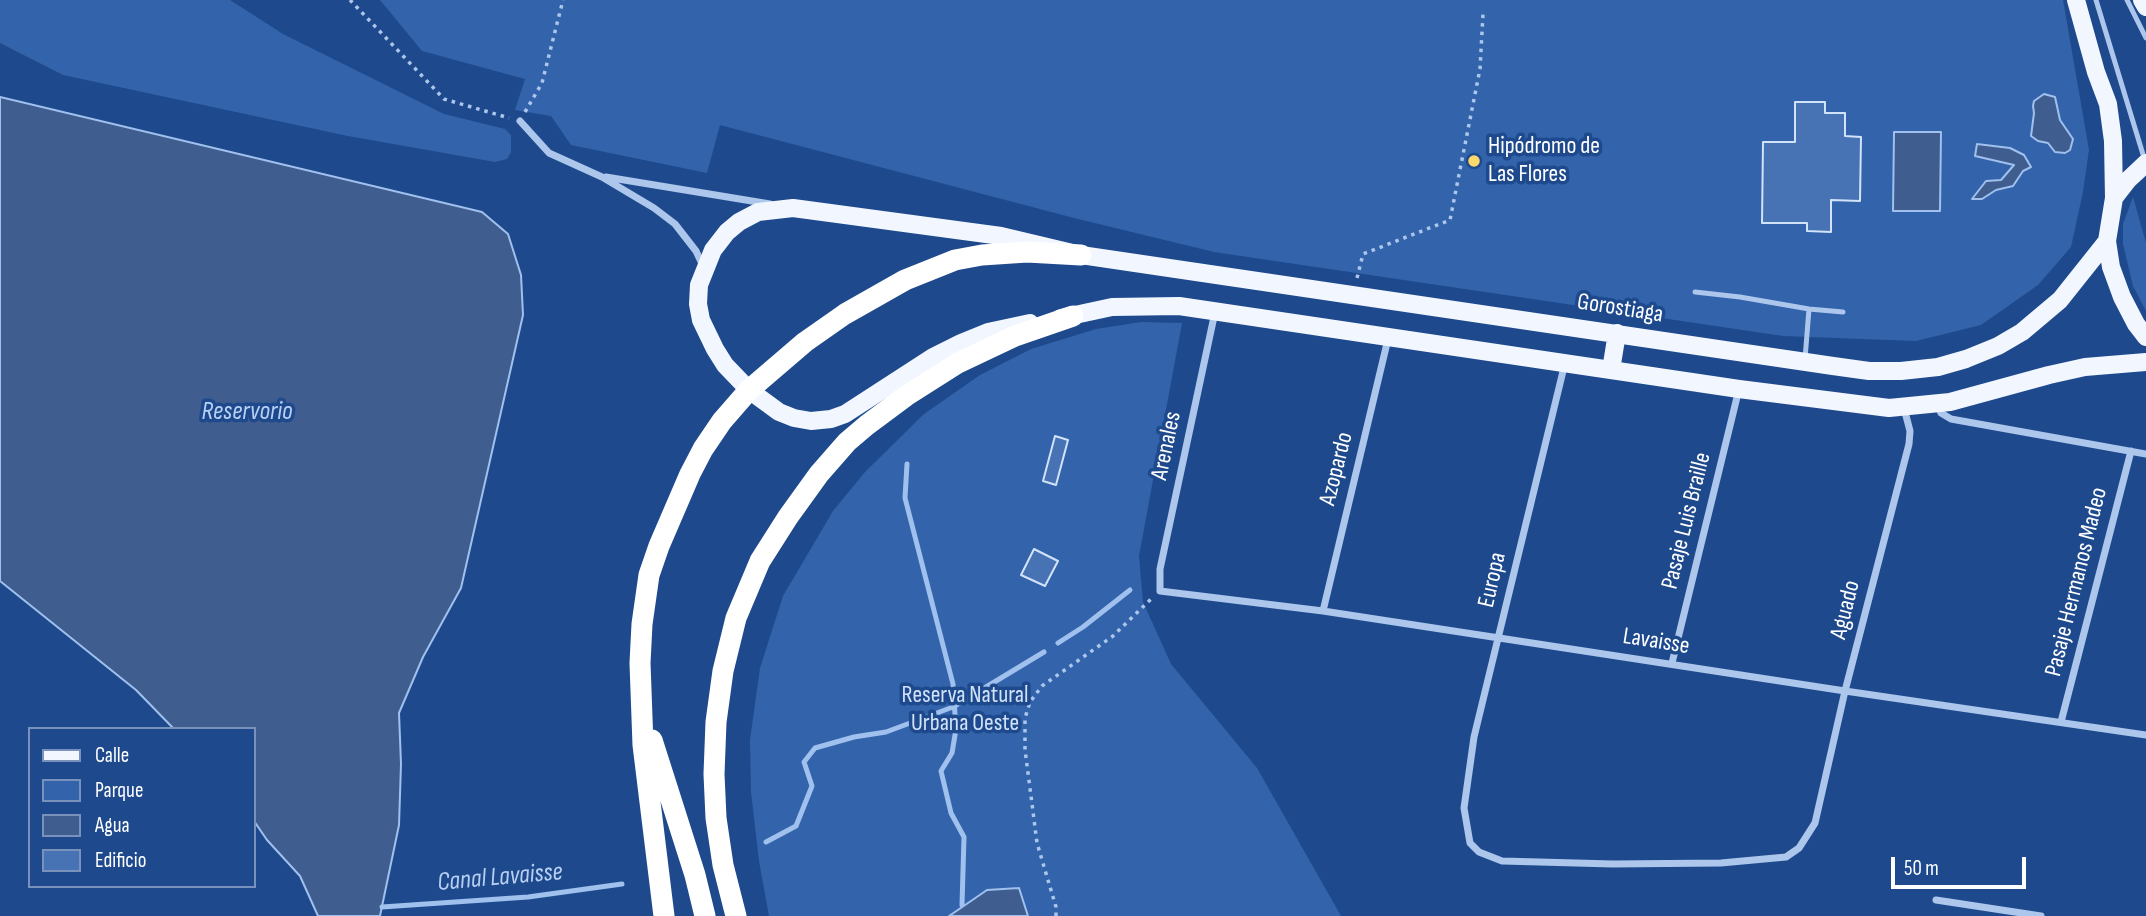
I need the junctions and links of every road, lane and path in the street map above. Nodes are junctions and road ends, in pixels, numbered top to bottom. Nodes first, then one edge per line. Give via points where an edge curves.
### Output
1 (350, 0) edge
2 (563, 0) edge
3 (2076, 0) edge
4 (2096, 0) edge
5 (2127, 0) edge
6 (2142, 0) edge
7 (2146, 8) edge
8 (1483, 14) dead end
9 (2146, 38) edge
10 (520, 121) junction
11 (2146, 164) edge
12 (602, 177) junction
13 (2114, 198) junction
14 (793, 208) junction
15 (2107, 241) junction
16 (1080, 255) junction
17 (704, 268) junction
18 (1695, 292) dead end
19 (1353, 294) junction
20 (1809, 309) junction
21 (1216, 311) junction
22 (1843, 312) dead end
23 (1073, 316) junction
24 (1617, 333) junction
25 (1389, 336) junction
26 (2146, 337) edge
27 (1805, 362) junction
28 (2146, 362) edge
29 (1565, 363) junction
30 (1611, 370) junction
31 (1739, 389) junction
32 (749, 390) junction
33 (1937, 404) junction
34 (1904, 407) junction
35 (2131, 451) junction
36 (2146, 454) edge
37 (1160, 591) junction
38 (1322, 611) junction
39 (1499, 638) junction
40 (1672, 663) junction
41 (1845, 691) junction
42 (641, 701) junction
43 (2061, 722) junction
44 (2146, 735) edge
45 (1815, 823) joint
46 (1936, 900) dead end
47 (664, 916) edge
48 (705, 916) edge
49 (736, 916) edge
50 (1056, 916) edge
51 (2041, 916) edge

1 - 10 path via 444,99
2 - 10 path via 542,83
3 - 13 main road, Gorostiaga via 2108,104
4 - 11 lane
5 - 9 lane
6 - 7 main road
8 - 19 path via 1480,69 1450,220 1363,254
10 - 12 street via 550,153
11 - 13 main road
12 - 14 street
12 - 17 street via 676,224
13 - 15 main road, Gorostiaga
14 - 16 main road, Gorostiaga via 1001,236
14 - 17 main road, Gorostiaga via 758,212 739,222 713,250
15 - 26 main road, Gorostiaga via 2122,296
15 - 27 main road, Gorostiaga via 2042,318 1998,346 1938,367 1902,371
16 - 19 main road, Gorostiaga
16 - 32 highway via 1004,253 931,268 845,314
17 - 32 main road via 699,285 701,320 725,365
18 - 20 lane
19 - 24 main road, Gorostiaga
20 - 22 lane
20 - 27 lane
21 - 23 main road via 1135,306
21 - 25 main road
21 - 37 street, Arenales via 1160,569
23 - 32 main road via 1002,328 961,343 831,419 794,418
23 - 49 highway via 958,363 867,425 819,474 760,561 736,618 716,722 716,818
24 - 27 main road, Gorostiaga
24 - 30 main road
25 - 29 main road
25 - 38 street, Azopardo
28 - 33 main road via 2085,368
29 - 30 main road
29 - 39 street, Europa
30 - 31 main road
31 - 34 main road via 1851,405
31 - 40 street, Pasaje Luis Braille
32 - 42 highway via 703,449 659,546 644,612
33 - 34 main road
33 - 35 street via 1951,419
34 - 41 street, Aguado via 1909,444
35 - 36 street
35 - 43 street, Pasaje Hermanos Madeo
37 - 38 street, Lavaisse
37 - 50 path via 1113,636 1042,686 1030,702 1025,750 1037,843
38 - 39 street, Lavaisse
39 - 40 street, Lavaisse
39 - 45 street, Europa via 1474,737 1464,808 1470,843 1479,852 1502,861 1767,860 1786,857 1799,848
40 - 41 street, Lavaisse
41 - 43 street, Lavaisse
41 - 45 street, Aguado
42 - 47 highway
42 - 48 highway
43 - 44 street, Lavaisse
46 - 51 street

